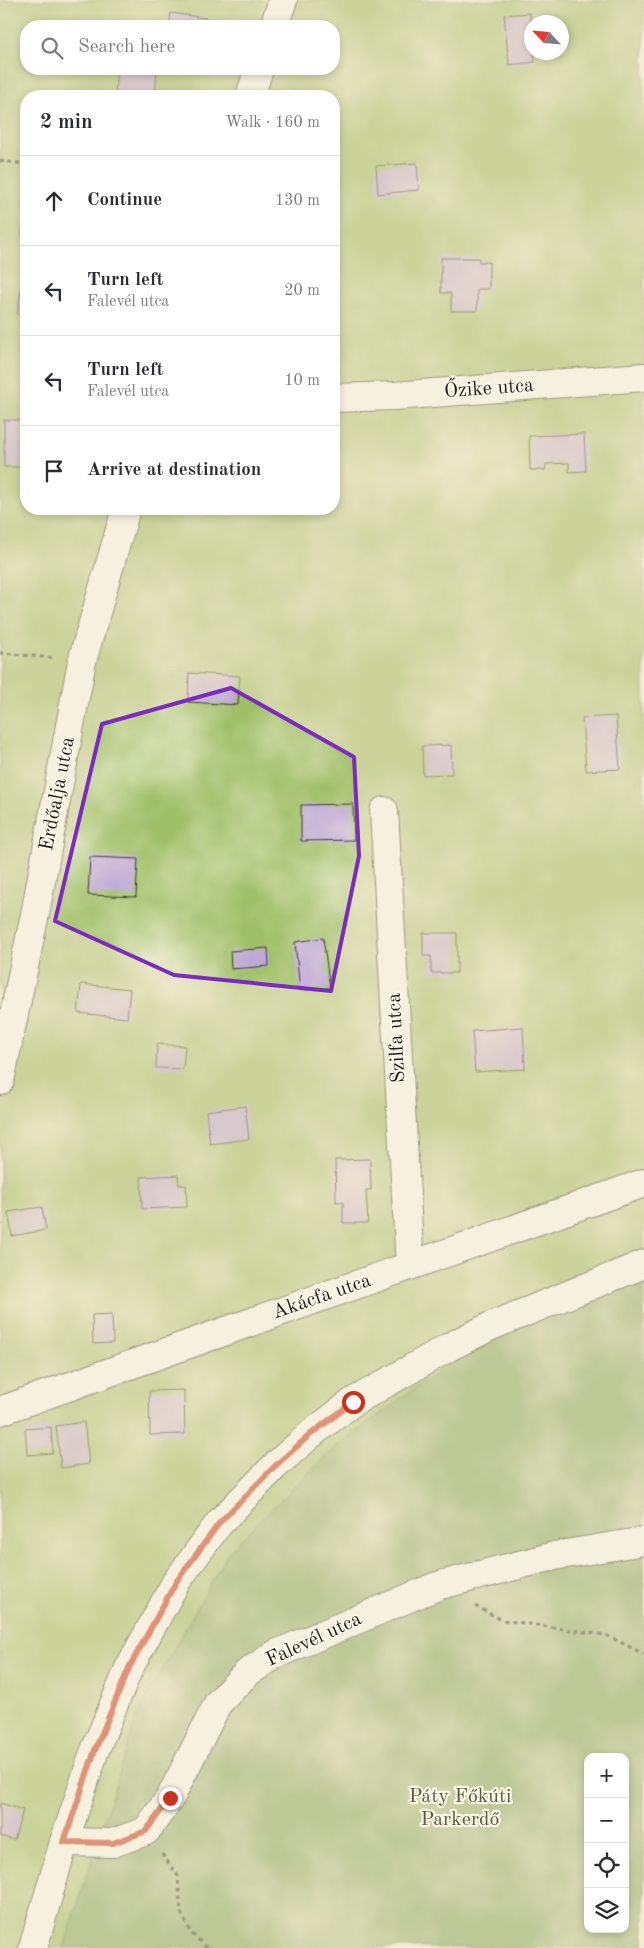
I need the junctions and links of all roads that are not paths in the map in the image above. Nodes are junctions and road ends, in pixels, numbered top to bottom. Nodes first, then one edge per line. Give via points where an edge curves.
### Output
1 (283, 0) edge
2 (276, 20) edge
3 (257, 75) edge
4 (252, 90) edge
5 (644, 377) edge
6 (340, 398) edge
7 (124, 515) edge
8 (384, 811) dead end
9 (0, 1081) edge
10 (644, 1183) edge
11 (644, 1264) edge
12 (410, 1266) junction
13 (0, 1411) edge
14 (644, 1541) edge
15 (64, 1842) junction
16 (33, 1948) edge

1 - 2 street
3 - 4 street
5 - 6 street, Őzike utca
7 - 9 street, Erdőalja utca via 82,661
8 - 12 street, Szilfa utca
10 - 12 street, Akácfa utca
11 - 15 street via 491,1326 449,1347 353,1402 276,1465 220,1522 176,1582 129,1668 95,1750
12 - 13 street, Akácfa utca
14 - 15 street, Falevél utca via 554,1556 437,1586 276,1654 247,1673 218,1703 170,1798 146,1831 113,1843
15 - 16 street

